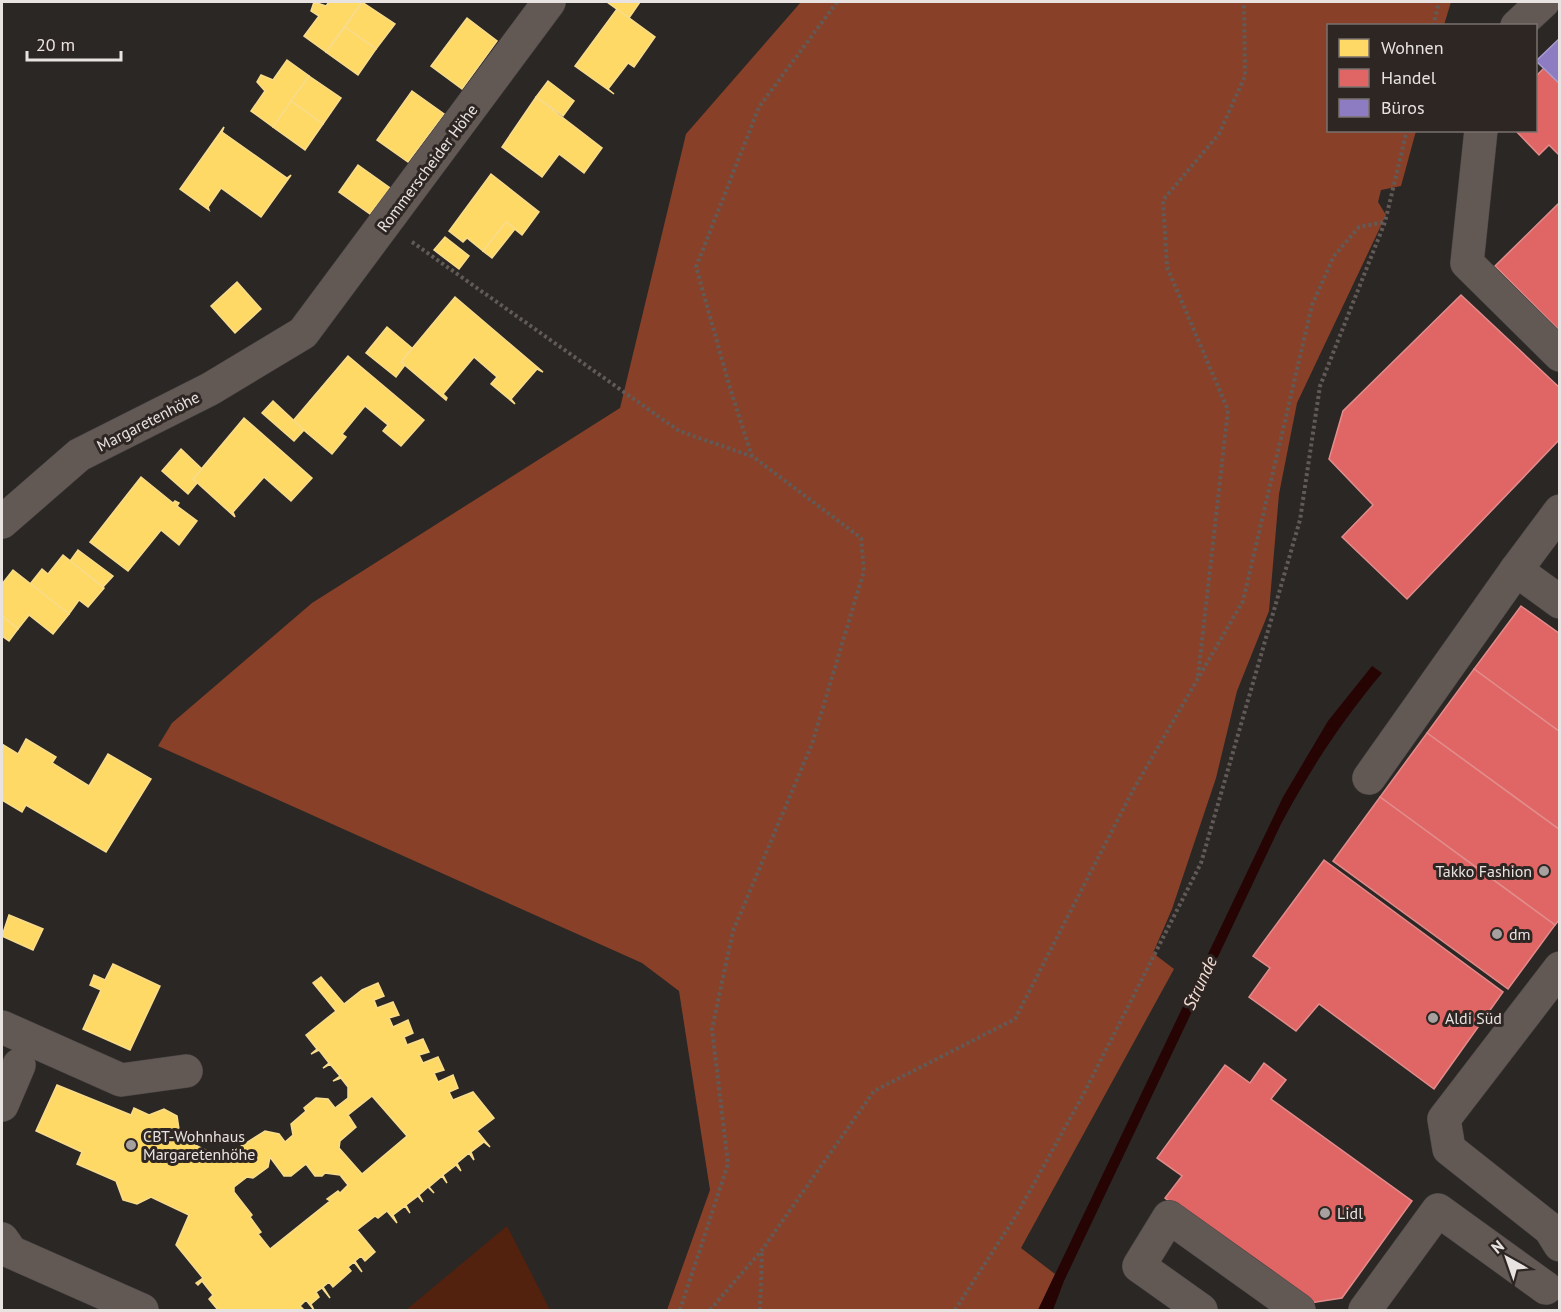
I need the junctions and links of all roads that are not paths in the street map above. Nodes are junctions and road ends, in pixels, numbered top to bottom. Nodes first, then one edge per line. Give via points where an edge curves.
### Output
1 (549, 2) edge
2 (1543, 2) edge
3 (1519, 24) edge
4 (1481, 132) edge
5 (303, 333) joint
6 (1560, 355) edge
7 (1560, 511) edge
8 (2, 522) edge
9 (1516, 570) junction
10 (1560, 602) edge
11 (1369, 778) dead end
12 (1560, 968) edge
13 (2, 1027) edge
14 (19, 1065) dead end
15 (186, 1071) dead end
16 (2, 1105) edge
17 (2, 1239) edge
18 (1560, 1245) edge
19 (1545, 1293) edge
20 (142, 1311) edge
21 (1201, 1311) edge
22 (1299, 1311) edge
23 (1365, 1311) edge

1 - 5 street, Rommerscheider Höhe
2 - 3 street
4 - 6 street via 1467,263
5 - 8 street, Margaretenhöhe via 210,389 79,455
7 - 9 street
9 - 10 street
9 - 11 street
12 - 18 street via 1444,1119 1449,1149 1550,1229
13 - 15 street via 121,1080
14 - 16 street
17 - 20 street via 10,1252
19 - 23 street via 1438,1210
21 - 22 street via 1139,1266 1169,1217

